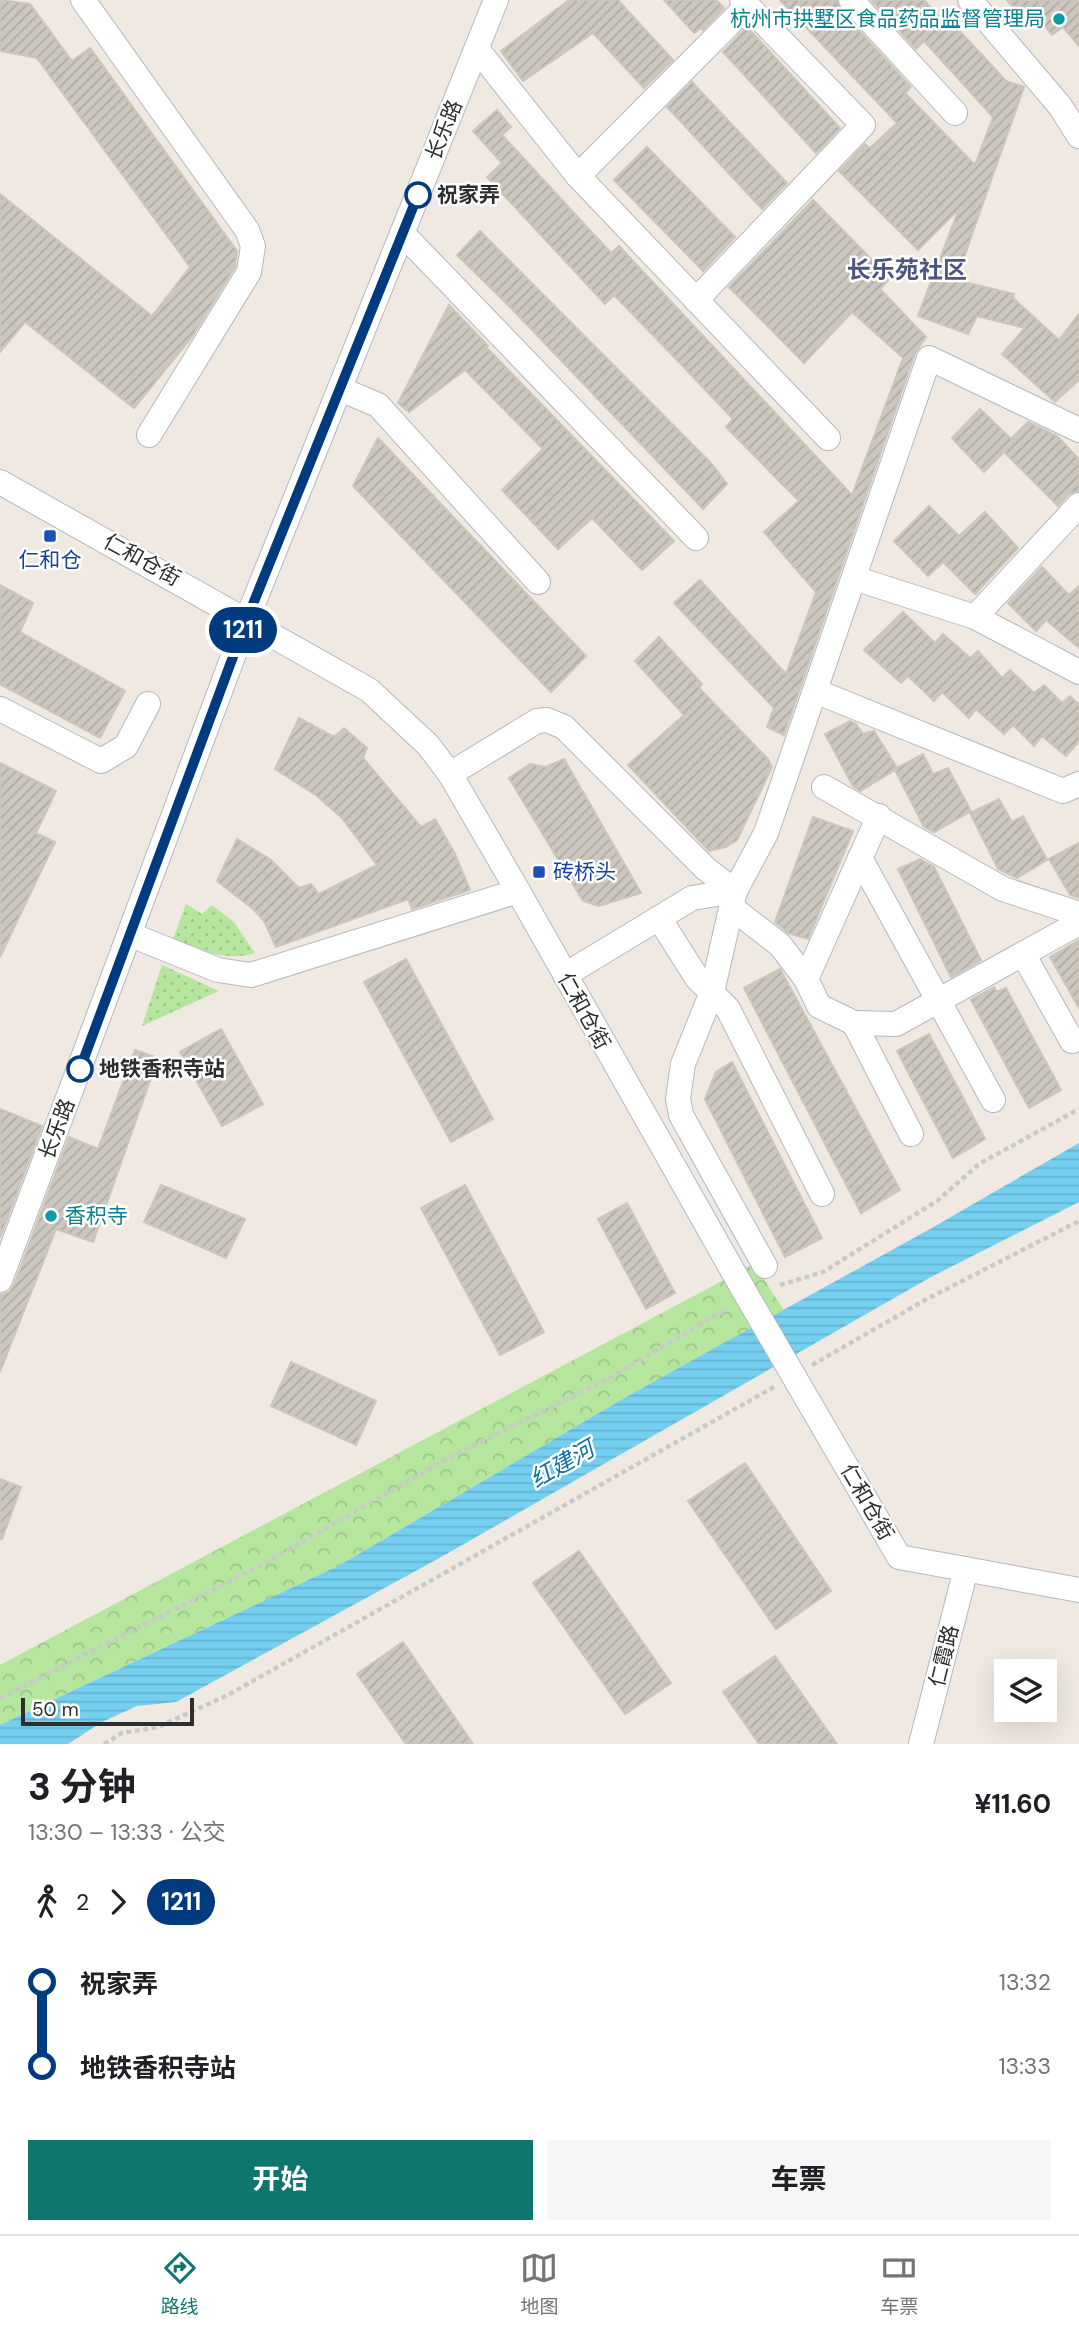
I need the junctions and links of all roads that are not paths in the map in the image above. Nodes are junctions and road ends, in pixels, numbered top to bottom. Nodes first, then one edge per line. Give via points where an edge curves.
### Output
1 (83, 0) edge
2 (496, 0) edge
3 (852, 0) edge
4 (970, 0) edge
5 (745, 3) edge
6 (477, 49) junction
7 (1070, 99) edge
8 (955, 113) dead end
9 (1079, 136) edge
10 (578, 176) junction
11 (402, 233) junction
12 (696, 300) junction
13 (340, 389) junction
14 (1079, 430) edge
15 (149, 435) dead end
16 (828, 438) dead end
17 (0, 482) edge
18 (1079, 505) edge
19 (696, 538) dead end
20 (854, 578) junction
21 (538, 582) dead end
22 (975, 618) junction
23 (247, 619) junction
24 (1079, 672) edge
25 (815, 691) junction
26 (148, 704) dead end
27 (0, 709) edge
28 (450, 774) junction
29 (1079, 784) edge
30 (824, 787) dead end
31 (879, 817) junction
32 (860, 858) junction
33 (518, 891) junction
34 (733, 899) junction
35 (1079, 914) edge
36 (659, 918) junction
37 (1079, 923) edge
38 (131, 935) junction
39 (1023, 954) junction
40 (565, 975) junction
41 (806, 979) junction
42 (712, 992) junction
43 (940, 1000) junction
44 (854, 1023) junction
45 (1072, 1041) dead end
46 (993, 1100) dead end
47 (911, 1134) dead end
48 (822, 1194) dead end
49 (770, 1276) road end
50 (0, 1280) edge
51 (966, 1569) junction
52 (1079, 1590) edge
53 (921, 1744) edge

1 - 15 street via 247,230 253,246 249,272
2 - 6 street, 长乐路
3 - 8 street
4 - 7 street
5 - 10 street
5 - 12 street via 863,125
6 - 10 street
6 - 11 street, 长乐路
7 - 9 street
10 - 12 street
11 - 13 street, 长乐路
11 - 19 street
12 - 16 street
13 - 21 street via 378,405
13 - 23 street, 长乐路
14 - 20 street via 929,358
17 - 23 street, 仁和仓街
18 - 22 street
20 - 22 street
20 - 25 street
22 - 24 street
23 - 28 street, 仁和仓街 via 369,690 428,745
23 - 38 street, 长乐路
25 - 29 street via 1063,791
25 - 34 street via 766,833
26 - 27 street via 126,746 101,761
28 - 33 street, 仁和仓街
28 - 34 street via 529,713 564,727
30 - 31 street
31 - 32 street
31 - 35 street via 1003,889
32 - 41 street
32 - 43 street
33 - 38 street via 251,975 218,970
33 - 40 street, 仁和仓街
34 - 36 street via 692,898
34 - 41 street via 780,945
34 - 42 street
36 - 40 street
36 - 42 street via 697,978
37 - 39 street
38 - 50 street, 长乐路
39 - 43 street
39 - 45 street
40 - 51 street, 仁和仓街, bridge via 737,1298 810,1405 899,1557
41 - 44 street via 819,1006
42 - 48 street via 728,1009
42 - 49 street via 683,1063 678,1099 681,1115
43 - 44 street via 896,1024
43 - 46 street
44 - 47 street
51 - 52 street, 仁和仓街
51 - 53 street, 仁霞路

